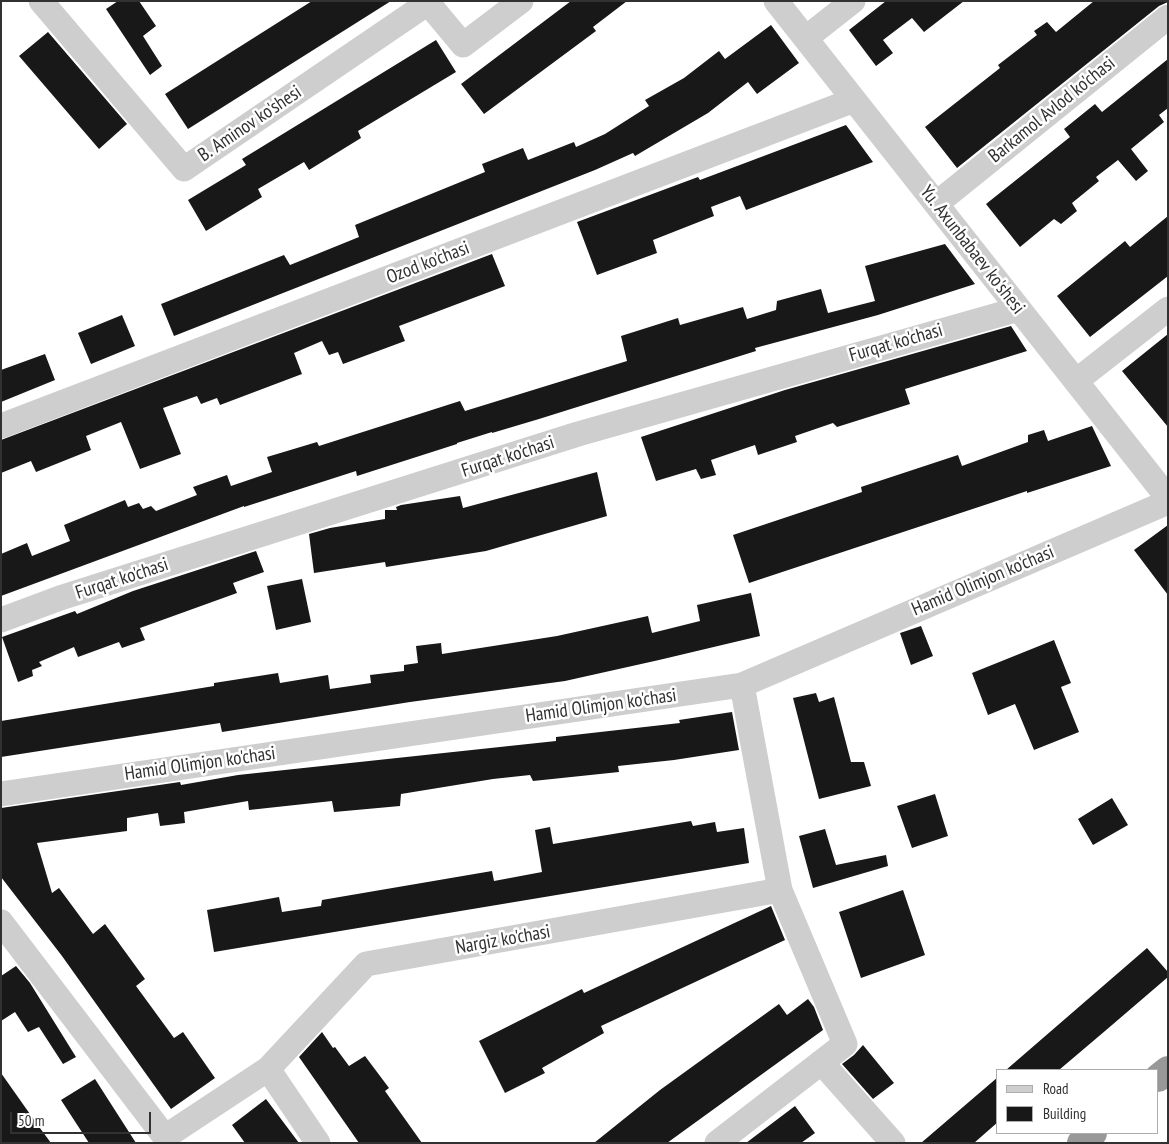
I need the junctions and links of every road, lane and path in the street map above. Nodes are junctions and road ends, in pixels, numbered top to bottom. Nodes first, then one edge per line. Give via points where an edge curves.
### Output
1 (41, 1) edge
2 (521, 1) edge
3 (776, 1) edge
4 (853, 1) edge
5 (1168, 17) edge
6 (806, 38) junction
7 (854, 100) junction
8 (936, 204) junction
9 (1019, 309) junction
10 (1168, 309) edge
11 (1076, 381) junction
12 (1, 426) edge
13 (1168, 500) edge
14 (1, 620) edge
15 (742, 685) junction
16 (1, 794) edge
17 (780, 890) junction
18 (1, 922) edge
19 (821, 1062) junction
20 (268, 1068) junction
21 (1092, 1134) edge
22 (318, 1143) edge
23 (717, 1143) edge
24 (893, 1143) edge
25 (1081, 1143) edge

1 - 2 street, B. Aminov ko'shesi via 184,170 428,3 463,45
3 - 6 street, Yu. Axunbabaev ko'shesi
4 - 6 street
5 - 8 street, Barkamol Avlod ko'chasi
6 - 7 street, Yu. Axunbabaev ko'shesi
7 - 8 street, Yu. Axunbabaev ko'shesi
7 - 12 street, Ozod ko'chasi
8 - 9 street, Yu. Axunbabaev ko'shesi
9 - 11 street, Yu. Axunbabaev ko'shesi
9 - 14 street, Furqat ko'chasi via 578,434 60,598
10 - 11 street
11 - 13 street, Yu. Axunbabaev ko'shesi
13 - 15 street, Hamid Olimjon ko'chasi
15 - 16 street, Hamid Olimjon ko'chasi
15 - 17 street
17 - 19 street via 844,1044
17 - 20 street, Nargiz ko'chasi via 366,964
18 - 20 street, Nargiz ko'chasi via 165,1137
19 - 23 street
19 - 24 street
20 - 22 street
21 - 25 highway

